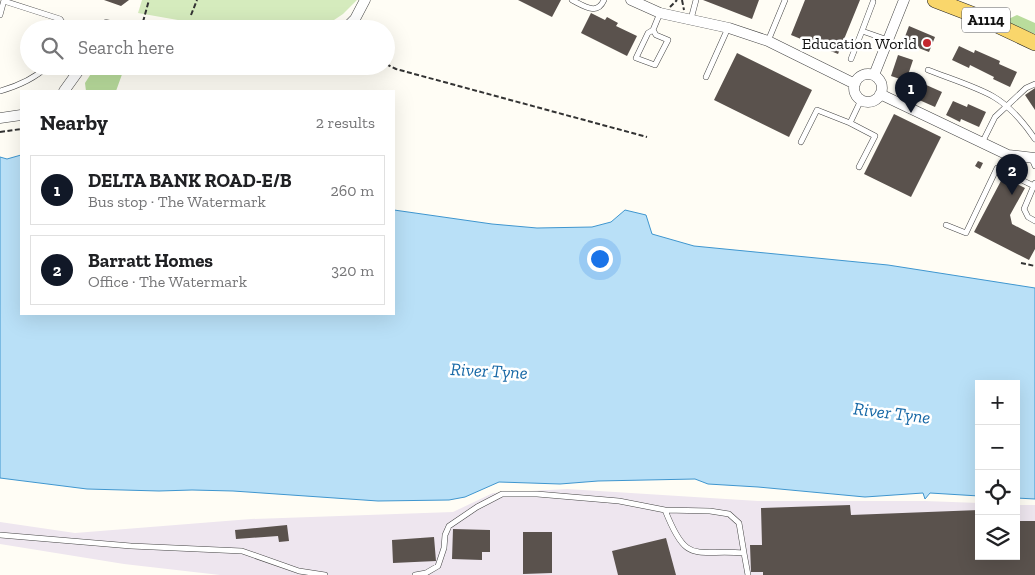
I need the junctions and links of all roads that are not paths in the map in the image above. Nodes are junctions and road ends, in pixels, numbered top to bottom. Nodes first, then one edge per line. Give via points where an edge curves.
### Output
1 (365, 0) edge
2 (572, 0) edge
3 (604, 0) edge
4 (630, 0) edge
5 (696, 0) edge
6 (785, 0) edge
7 (904, 0) edge
8 (935, 0) edge
9 (4, 1) edge
10 (873, 2) dead end
11 (660, 13) junction
12 (0, 15) edge
13 (61, 20) edge
14 (354, 20) edge
15 (690, 20) junction
16 (728, 28) junction
17 (652, 30) junction
18 (862, 31) junction
19 (768, 40) junction
20 (888, 40) junction
21 (1035, 43) edge
22 (851, 59) dead end
23 (928, 70) dead end
24 (36, 75) edge
25 (76, 75) edge
26 (874, 75) junction
27 (706, 76) dead end
28 (855, 84) junction
29 (1035, 84) edge
30 (65, 90) edge
31 (0, 91) edge
32 (880, 94) junction
33 (861, 100) junction
34 (1006, 105) junction
35 (20, 115) edge
36 (0, 118) edge
37 (850, 123) junction
38 (1035, 139) edge
39 (801, 142) dead end
40 (982, 142) junction
41 (1034, 161) edge
42 (859, 167) dead end
43 (1034, 185) edge
44 (1035, 221) edge
45 (946, 225) dead end
46 (665, 510) junction
47 (0, 535) edge
48 (744, 554) junction
49 (325, 575) edge
50 (415, 575) edge
51 (748, 575) edge

1 - 14 street
2 - 3 lane via 590,10 597,9
4 - 11 street
5 - 15 lane
6 - 19 lane
7 - 20 street
8 - 21 main road, A1114
9 - 12 lane
9 - 13 lane
10 - 18 lane
11 - 15 street
11 - 17 lane
15 - 16 street
16 - 19 street
16 - 27 lane
17 - 17 lane via 668,40 656,65 636,58
18 - 20 lane
18 - 22 lane
19 - 28 street
20 - 26 street
23 - 34 lane via 994,96
24 - 31 lane
25 - 30 street
26 - 28 street via 864,74
26 - 32 street via 882,85
28 - 33 street via 855,93
29 - 34 lane
32 - 33 street via 870,102
32 - 40 street
33 - 37 lane
34 - 38 lane
34 - 40 lane via 995,117
35 - 36 street
37 - 39 lane via 817,110
37 - 42 lane via 875,136
40 - 41 street via 1008,155
43 - 44 lane via 1024,209 1028,218
43 - 45 lane via 997,168 966,233
46 - 48 lane via 687,549 698,553
46 - 48 lane via 729,514 739,523
46 - 50 lane via 619,500 502,494 449,526 438,566
47 - 49 lane via 242,551 299,571
48 - 51 lane

